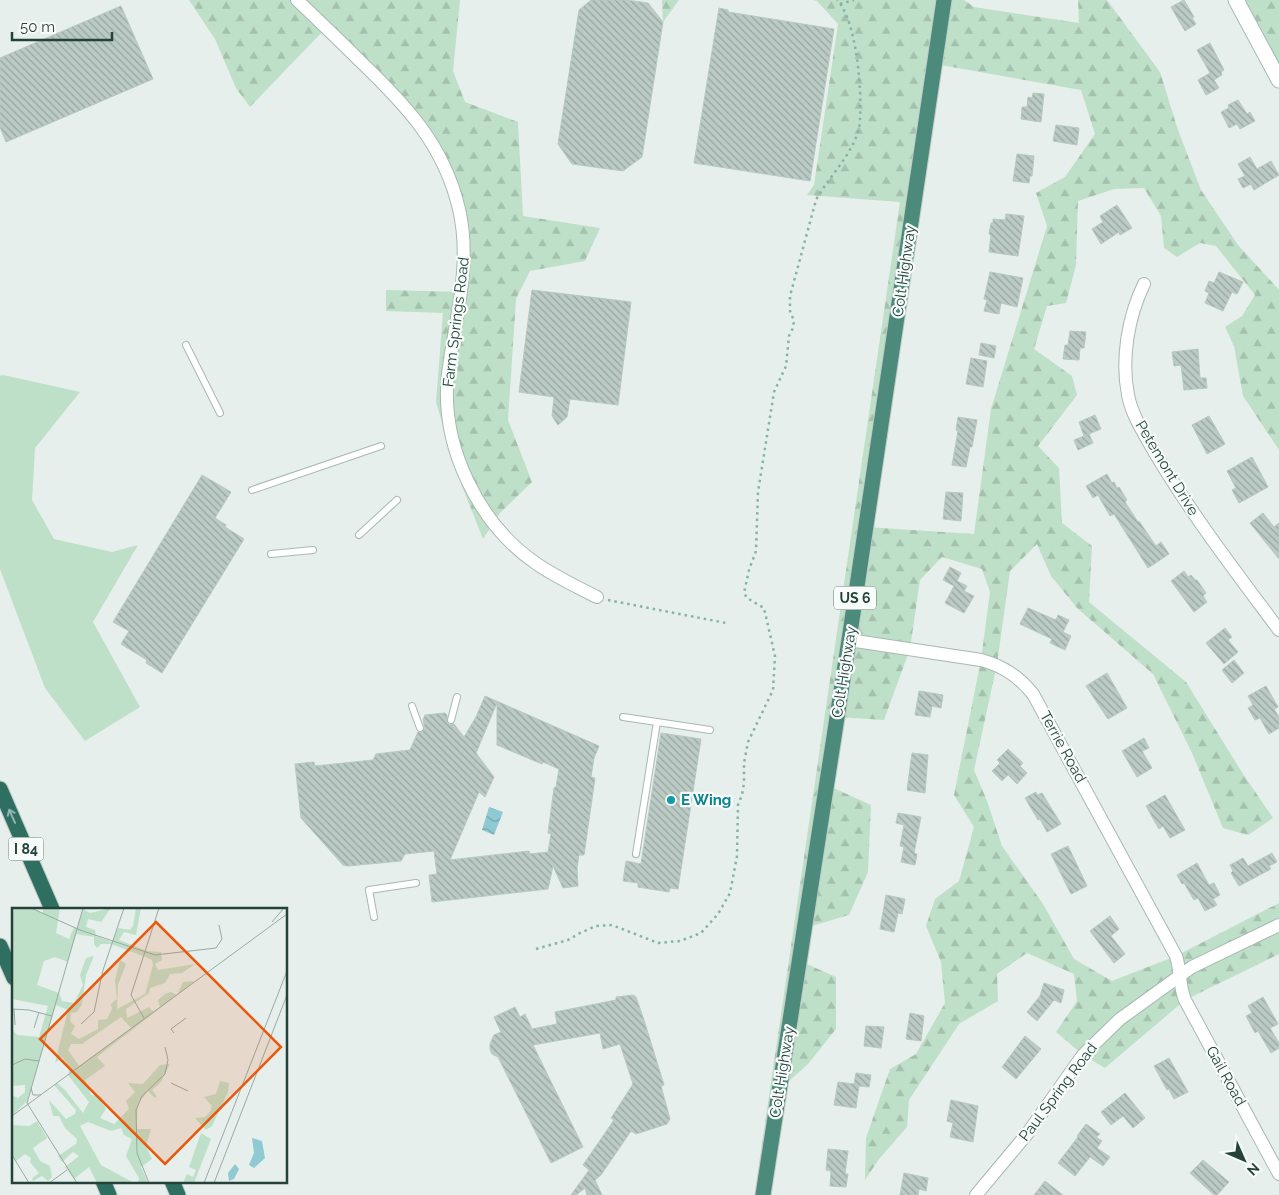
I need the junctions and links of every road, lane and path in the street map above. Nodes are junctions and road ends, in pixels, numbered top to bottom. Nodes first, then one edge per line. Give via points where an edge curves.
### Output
1 (297, 0) edge
2 (837, 0) edge
3 (854, 0) edge
4 (944, 0) edge
5 (1236, 0) edge
6 (840, 4) junction
7 (1279, 80) edge
8 (1144, 284) dead end
9 (186, 345) dead end
10 (220, 413) dead end
11 (381, 446) dead end
12 (252, 490) dead end
13 (397, 500) dead end
14 (358, 535) dead end
15 (313, 550) dead end
16 (271, 554) dead end
17 (597, 597) joint
18 (726, 623) dead end
19 (1279, 630) edge
20 (849, 640) junction
21 (457, 697) dead end
22 (412, 706) dead end
23 (623, 717) dead end
24 (451, 720) dead end
25 (657, 722) junction
26 (420, 728) dead end
27 (710, 730) dead end
28 (0, 789) edge
29 (636, 854) dead end
30 (416, 882) dead end
31 (52, 908) edge
32 (374, 917) dead end
33 (1279, 925) edge
34 (0, 946) edge
35 (536, 948) dead end
36 (12, 973) edge
37 (1179, 975) junction
38 (1279, 1174) edge
39 (103, 1182) edge
40 (172, 1182) edge
41 (109, 1195) edge
42 (178, 1195) edge
43 (763, 1195) edge
44 (976, 1195) edge

1 - 17 street, Farm Springs Road via 409,111 435,148 453,188 463,229 464,270 447,401 450,428 460,463 478,500 503,534 536,564
2 - 6 path
3 - 6 path
4 - 20 highway, Colt Highway / US 6
5 - 7 main road
6 - 35 path via 848,22 860,77 860,121 844,159 816,200 790,296 793,328 786,366 774,392 758,492 756,551 744,593 764,608 775,656 773,690 748,742 738,805 737,856 730,893 718,914 701,933 680,942 658,942 612,925 596,926 568,940
8 - 19 street, Petemont Drive via 1131,318 1126,353 1128,397 1136,418 1186,502
9 - 10 lane
11 - 12 lane
13 - 14 lane
15 - 16 lane
17 - 18 path
20 - 37 street, Terrie Road via 981,660 1003,668 1022,681 1042,708 1176,956
20 - 43 highway, Colt Highway / US 6
21 - 24 lane
22 - 26 lane
23 - 25 lane
25 - 27 lane
25 - 29 lane
31 -> 28 highway, I 84
30 - 32 lane via 369,890
33 - 37 street, Paul Spring Road
34 - 36 highway
37 - 38 street, Gail Road via 1184,1000
37 - 44 street, Paul Spring Road via 1120,1019 1083,1055 1027,1134
39 - 41 highway
40 - 42 highway

